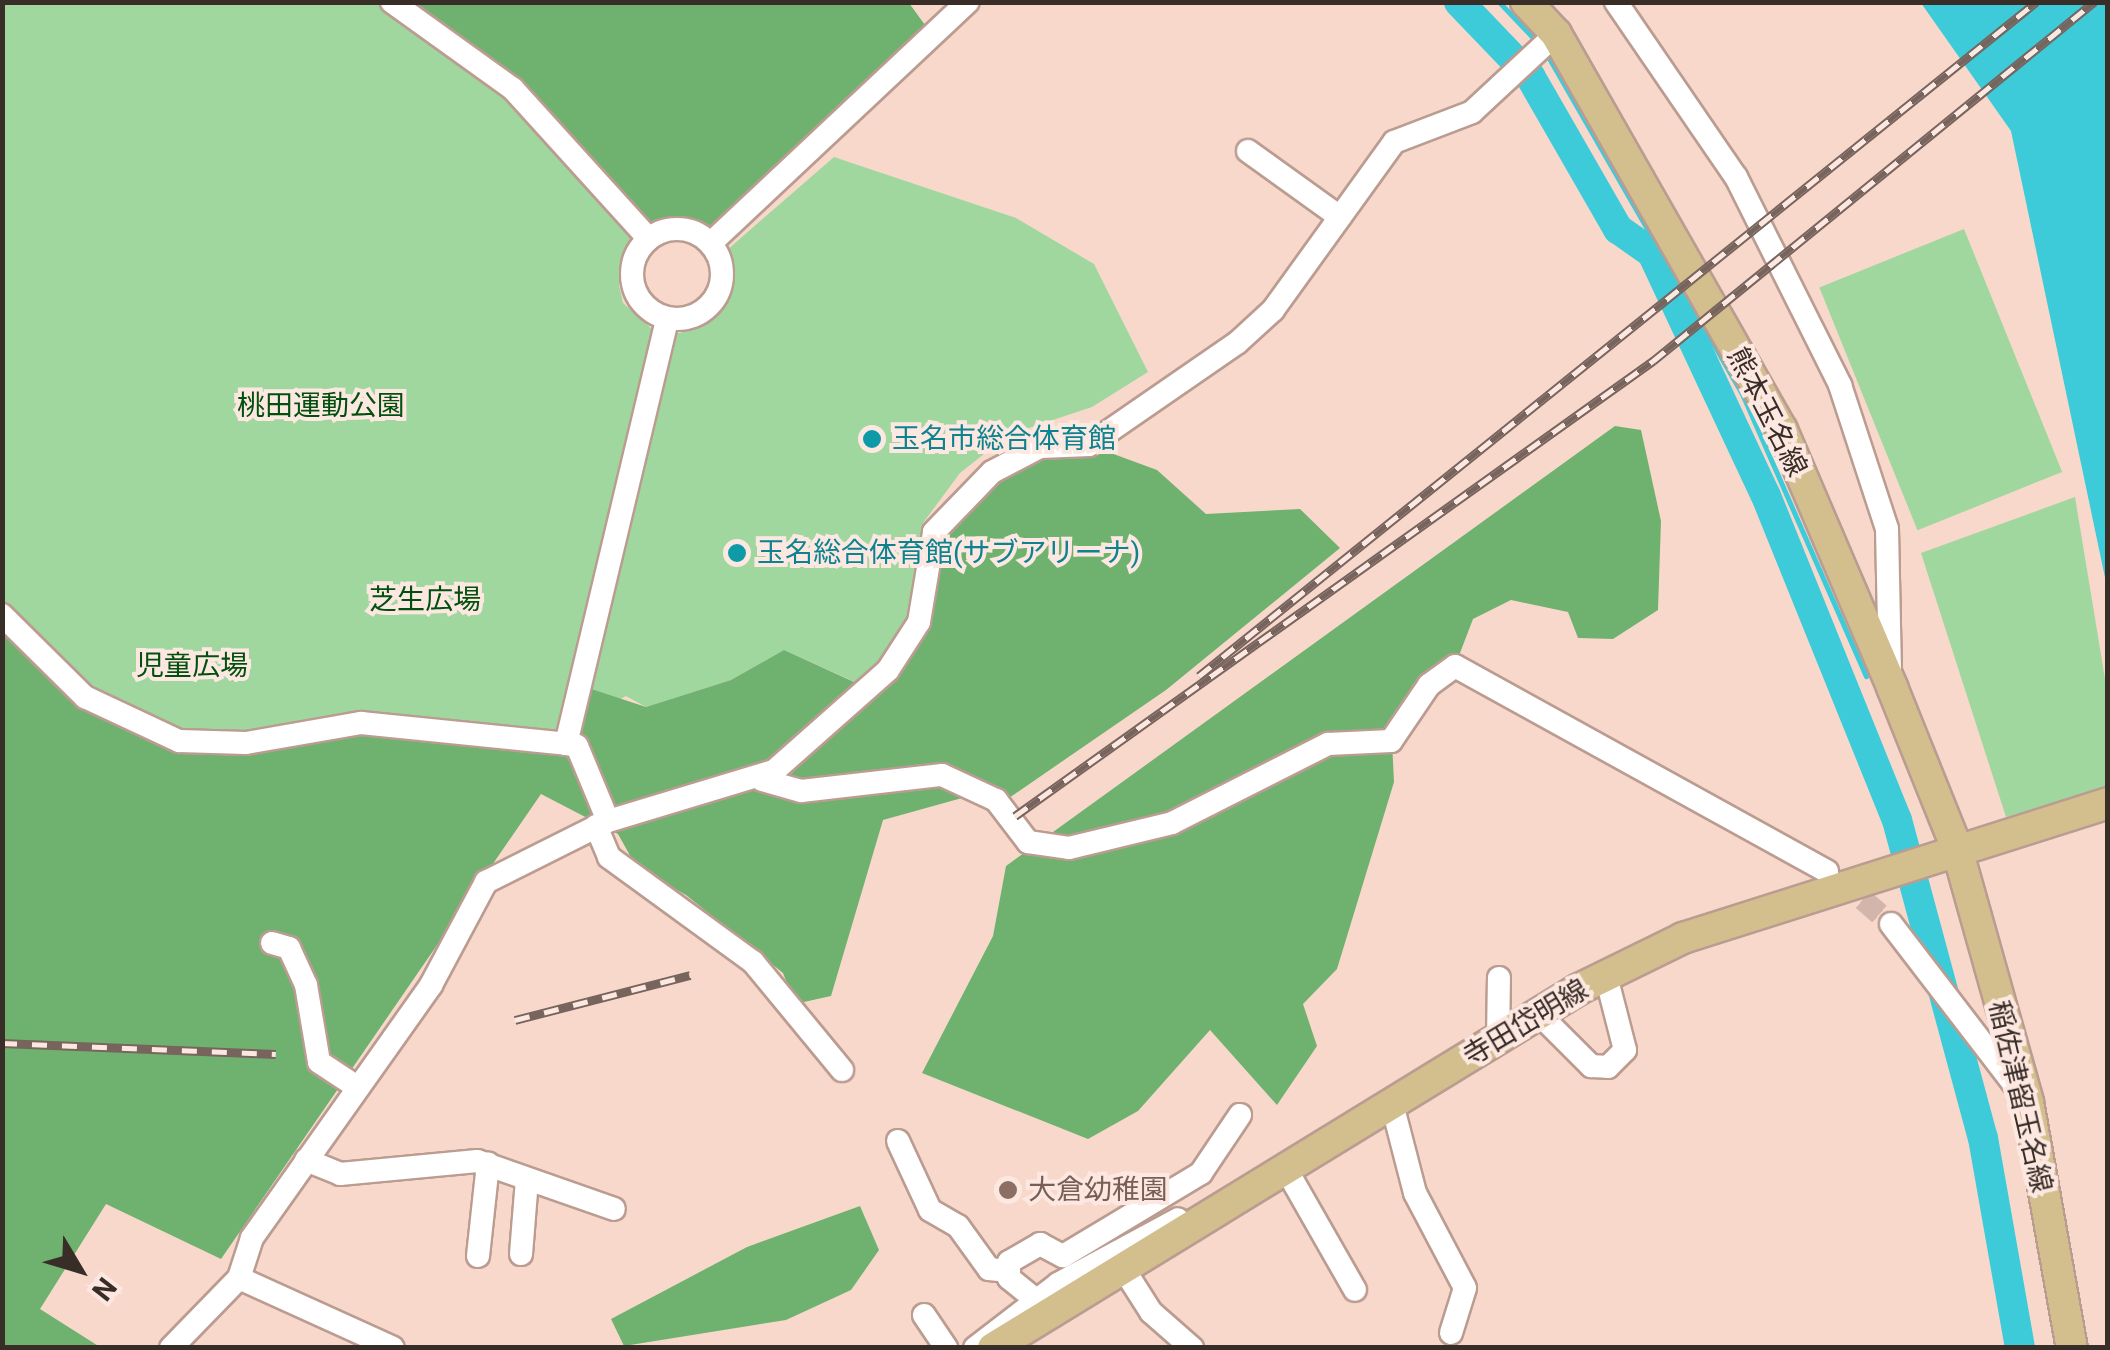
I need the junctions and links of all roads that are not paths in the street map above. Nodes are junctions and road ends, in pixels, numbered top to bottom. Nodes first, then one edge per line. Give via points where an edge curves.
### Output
1 (392, 2) edge
2 (968, 2) edge
3 (1526, 2) edge
4 (1616, 2) edge
5 (1552, 39) junction
6 (1248, 150) dead end
7 (1340, 217) junction
8 (649, 239) junction
9 (711, 243) junction
10 (667, 319) junction
11 (2, 615) edge
12 (1892, 688) junction
13 (566, 744) junction
14 (762, 780) junction
15 (2108, 803) edge
16 (602, 823) junction
17 (1957, 849) junction
18 (1827, 871) tunnel mouth
19 (1891, 924) tunnel mouth
20 (272, 943) dead end
21 (1606, 976) junction
22 (1500, 978) dead end
23 (1539, 1014) junction
24 (1498, 1038) junction
25 (842, 1070) dead end
26 (357, 1087) junction
27 (2028, 1102) junction
28 (1392, 1104) junction
29 (1240, 1115) dead end
30 (898, 1141) dead end
31 (306, 1160) junction
32 (488, 1164) junction
33 (1286, 1168) junction
34 (527, 1179) junction
35 (1229, 1203) junction
36 (614, 1209) dead end
37 (521, 1254) dead end
38 (478, 1256) dead end
39 (1063, 1256) junction
40 (1124, 1268) junction
41 (1009, 1271) junction
42 (239, 1278) junction
43 (1065, 1280) junction
44 (1355, 1290) dead end
45 (2059, 1293) junction
46 (1036, 1300) junction
47 (924, 1316) dead end
48 (1451, 1333) dead end
49 (1027, 1338) edge
50 (172, 1348) edge
51 (393, 1348) edge
52 (946, 1348) edge
53 (974, 1348) edge
54 (993, 1348) edge
55 (1192, 1348) edge
56 (2061, 1348) edge
57 (2072, 1348) edge

1 - 8 street via 512,89
2 - 9 street
3 - 5 main road, 熊本玉名線
4 - 12 street via 1736,177 1840,385 1887,529
5 - 7 street via 1519,77 1472,112 1394,142
5 - 12 main road, 熊本玉名線 via 1782,430
6 - 7 street
7 - 14 street via 1273,310 1203,369 1088,445 1040,447 992,472 934,532 918,622 888,670
8 - 9 street via 681,229
8 - 10 street via 632,277 642,304
9 - 10 street via 723,270 717,298 695,316
10 - 13 street
11 - 13 street via 85,697 180,741 246,743 361,723
12 - 17 main road, 熊本玉名線
13 - 16 street via 576,746
14 - 16 street
14 - 18 street via 801,791 942,776 996,800 1028,842 1070,848 1172,823 1328,744 1392,741 1430,685 1455,666
15 - 17 main road, 寺田岱明線
16 - 25 street via 609,856 753,962
16 - 26 street via 486,882 431,986
17 - 21 main road, 寺田岱明線 via 1683,938
17 - 27 main road, 稲佐津留玉名線
19 - 27 street
20 - 26 street via 289,948 306,986 318,1062
21 - 23 main road, 寺田岱明線
21 - 23 street via 1625,1050 1608,1067 1591,1066
22 - 24 street
23 - 24 main road, 寺田岱明線
24 - 28 main road, 寺田岱明線
26 - 31 street
27 - 45 main road, 稲佐津留玉名線
28 - 33 main road, 寺田岱明線
28 - 48 street via 1414,1193 1465,1288
29 - 39 street via 1201,1173
30 - 41 street via 930,1210 958,1226 989,1269
31 - 32 street via 340,1174
31 - 42 street via 252,1238
32 - 34 street
32 - 38 street
33 - 35 main road, 寺田岱明線
33 - 44 street
34 - 36 street
34 - 37 street
35 - 40 main road, 寺田岱明線
35 - 43 street via 1191,1213
39 - 41 street via 1040,1244
39 - 43 street
40 - 49 main road, 寺田岱明線
40 - 55 street via 1150,1312
41 - 46 street
42 - 50 street
42 - 51 street
43 - 46 street
45 - 56 street
45 - 57 main road, 稲佐津留玉名線
46 - 53 street
47 - 52 street
49 - 54 main road, 寺田岱明線

